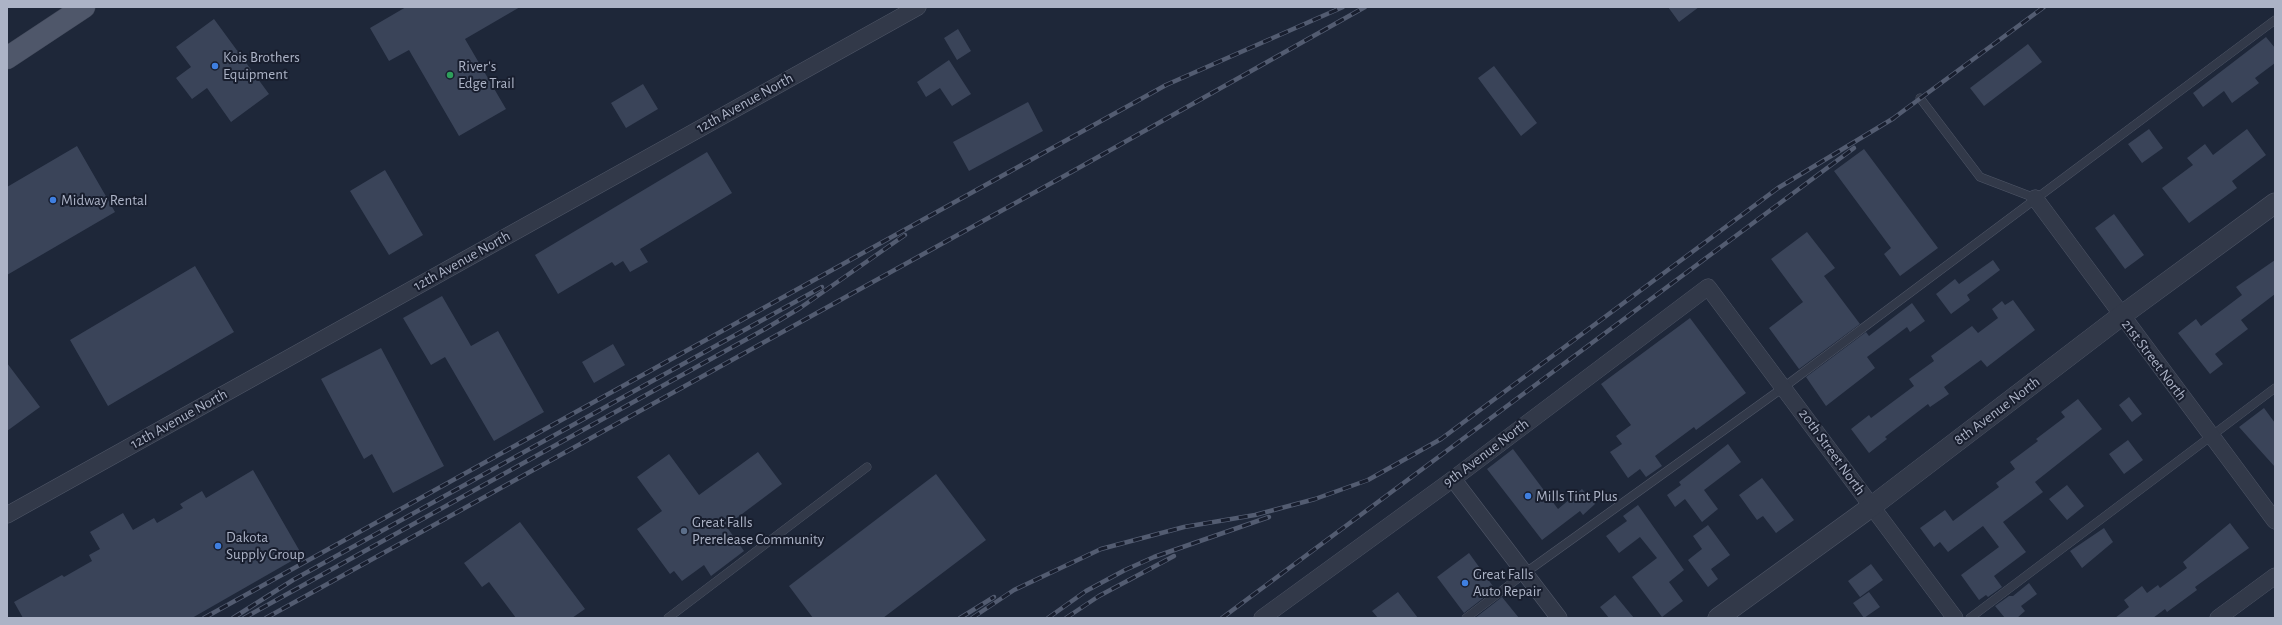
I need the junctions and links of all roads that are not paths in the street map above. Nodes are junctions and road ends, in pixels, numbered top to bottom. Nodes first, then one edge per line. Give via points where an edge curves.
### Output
1 (84, 7) edge
2 (918, 7) edge
3 (2275, 20) edge
4 (7, 58) edge
5 (1920, 98) dead end
6 (2035, 198) junction
7 (2275, 203) edge
8 (1708, 287) joint
9 (2121, 316) junction
10 (1784, 387) junction
11 (2275, 388) edge
12 (2211, 436) junction
13 (867, 467) dead end
14 (1453, 478) junction
15 (1871, 507) junction
16 (7, 515) edge
17 (2275, 521) edge
18 (1525, 573) junction
19 (2275, 576) edge
20 (668, 618) edge
21 (1262, 618) edge
22 (1466, 618) edge
23 (1559, 618) edge
24 (1718, 618) edge
25 (1956, 618) edge
26 (1970, 618) edge
27 (2218, 618) edge

1 - 4 main road
2 - 16 street, 12th Avenue North
3 - 6 lane
5 - 6 lane via 1980,177
6 - 9 street, 21st Street North
6 - 10 lane
7 - 9 street, 8th Avenue North
8 - 10 street, 20th Street North
8 - 14 street, 9th Avenue North
9 - 12 street, 21st Street North
9 - 15 street, 8th Avenue North
10 - 15 street, 20th Street North
10 - 18 lane
11 - 12 lane
12 - 17 street, 21st Street North
12 - 26 lane
13 - 20 lane
14 - 18 street
14 - 21 street, 9th Avenue North
15 - 24 street, 8th Avenue North
15 - 25 street, 20th Street North
18 - 22 lane
18 - 23 street
19 - 27 street

